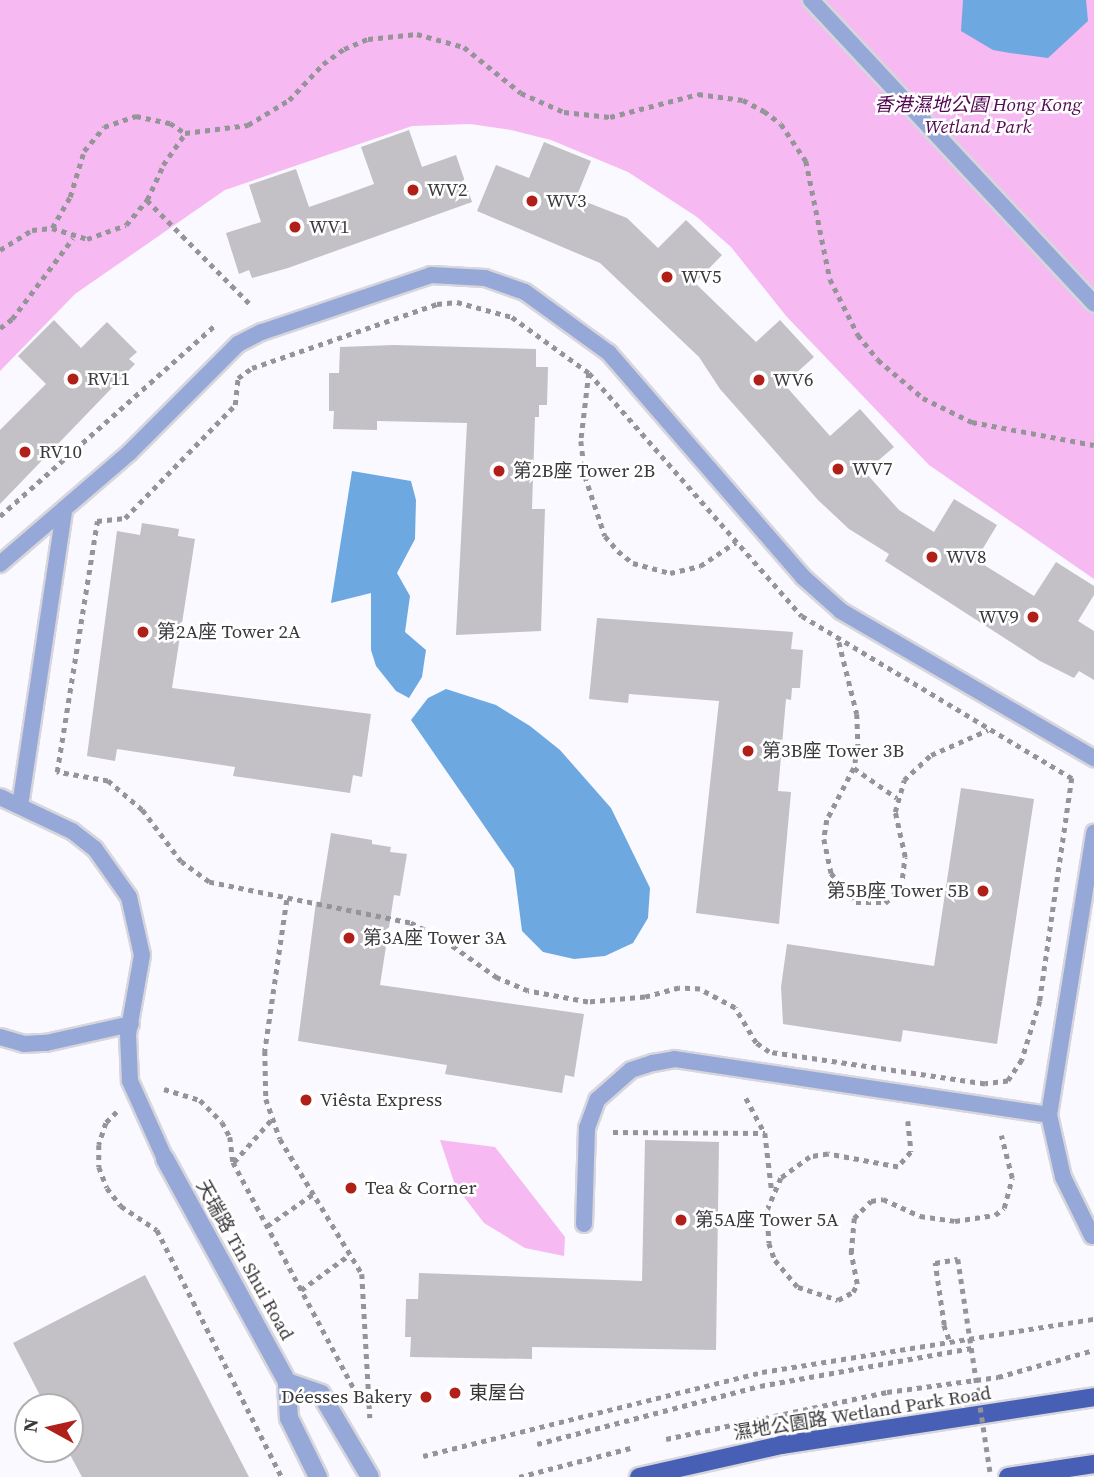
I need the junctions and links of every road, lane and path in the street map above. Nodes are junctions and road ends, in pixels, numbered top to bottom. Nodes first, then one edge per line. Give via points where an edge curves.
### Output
1 (811, 0) edge
2 (185, 133) junction
3 (147, 200) junction
4 (52, 229) junction
5 (73, 239) junction
6 (0, 250) edge
7 (261, 303) dead end
8 (1094, 304) edge
9 (252, 306) junction
10 (243, 310) dead end
11 (223, 320) dead end
12 (0, 328) edge
13 (589, 373) junction
14 (1094, 445) edge
15 (64, 512) junction
16 (0, 516) edge
17 (736, 542) junction
18 (0, 564) edge
19 (839, 642) junction
20 (989, 730) junction
21 (1094, 758) edge
22 (854, 768) junction
23 (0, 797) edge
24 (897, 798) junction
25 (20, 806) junction
26 (1094, 833) edge
27 (287, 901) junction
28 (131, 1024) junction
29 (0, 1037) edge
30 (734, 1096) dead end
31 (134, 1097) junction
32 (746, 1098) junction
33 (760, 1100) dead end
34 (108, 1106) dead end
35 (1049, 1115) junction
36 (111, 1117) junction
37 (894, 1119) dead end
38 (271, 1120) junction
39 (907, 1121) junction
40 (617, 1122) dead end
41 (921, 1122) dead end
42 (613, 1132) junction
43 (987, 1132) dead end
44 (765, 1133) junction
45 (612, 1146) dead end
46 (165, 1159) joint
47 (233, 1162) junction
48 (772, 1193) junction
49 (313, 1194) junction
50 (584, 1224) dead end
51 (267, 1226) junction
52 (1092, 1236) dead end
53 (349, 1255) junction
54 (301, 1290) junction
55 (1094, 1319) edge
56 (949, 1339) junction
57 (971, 1348) junction
58 (288, 1382) junction
59 (1094, 1397) edge
60 (537, 1444) dead end
61 (423, 1456) dead end
62 (1094, 1464) edge
63 (282, 1477) edge
64 (318, 1477) edge
65 (370, 1477) edge
66 (639, 1477) edge
67 (991, 1477) edge
68 (1007, 1477) edge

1 - 8 lane
2 - 3 path
2 - 4 path via 153,117 136,116 104,127 84,151 70,197
2 - 14 path via 248,125 289,100 344,49 393,34 417,34 464,47 521,93 576,114 633,114 698,94 743,100 781,124 806,161 830,279 858,335 878,360 923,398 972,422
3 - 5 path via 136,216 114,231
3 - 9 path
4 - 5 path
4 - 6 path via 33,230
5 - 12 path via 12,319
7 - 9 path
9 - 10 path
11 - 16 path
13 - 17 path
13 - 17 path via 581,441 585,475 605,536 618,551 642,566 670,573 700,566
13 - 27 path via 512,317 480,305 436,304 252,368 238,378 235,405 125,518 97,521 57,772 108,781 142,810 181,862 209,883
15 - 18 lane
15 - 21 lane via 237,344 262,331 431,275 485,278 534,298 608,353 803,577 841,611
15 - 25 lane
17 - 19 path via 803,616
19 - 20 path
19 - 22 path via 859,731
20 - 24 path via 916,765
20 - 27 path via 1072,778 1040,1001 1017,1071 997,1085 769,1052 756,1043 736,1008 700,989 588,1002 528,991 497,978 442,939 410,923
22 - 24 path
22 - 24 path via 827,820 824,839 831,873 856,903 885,903 901,888 905,857 895,827
23 - 25 lane
25 - 28 lane via 72,831 95,849 129,897 142,955
26 - 35 lane
27 - 38 path via 263,1075
28 - 29 lane via 46,1043 24,1044
28 - 31 lane via 127,1058
30 - 32 path
31 - 36 path
31 - 46 lane
31 - 47 path via 170,1089 200,1100 230,1138
32 - 33 path
32 - 44 path
34 - 36 path
35 - 50 lane via 675,1059 653,1063 631,1070 597,1100 587,1128
35 - 52 lane via 1063,1177
36 - 63 path via 99,1145 99,1167 107,1188 121,1206 157,1230
37 - 39 path
38 - 47 path
38 - 49 path
39 - 41 path
39 - 48 path via 911,1152 898,1167 878,1166 845,1154 810,1157 781,1178
40 - 42 path
42 - 44 path
42 - 45 path
43 - 48 path via 1000,1134 1012,1178 1004,1208 985,1217 955,1221 920,1216 883,1199 871,1201 854,1218 851,1253 857,1284 846,1298 814,1295 785,1275 768,1234
44 - 48 path
46 - 58 street, 天瑞路 Tin Shui Road
47 - 51 path
49 - 51 path
49 - 53 path
51 - 54 path
53 - 54 path
53 - 54 path via 362,1274 370,1418
55 - 56 path
56 - 57 path, bridge via 935,1263 958,1259
56 - 61 path via 762,1372
57 - 60 path via 760,1386
57 - 67 path, bridge
58 - 64 street, 天瑞路 Tin Shui Road via 289,1418
58 - 65 street via 321,1394
59 - 66 main road, 濕地公園路 Wetland Park Road via 781,1445
62 - 68 main road

